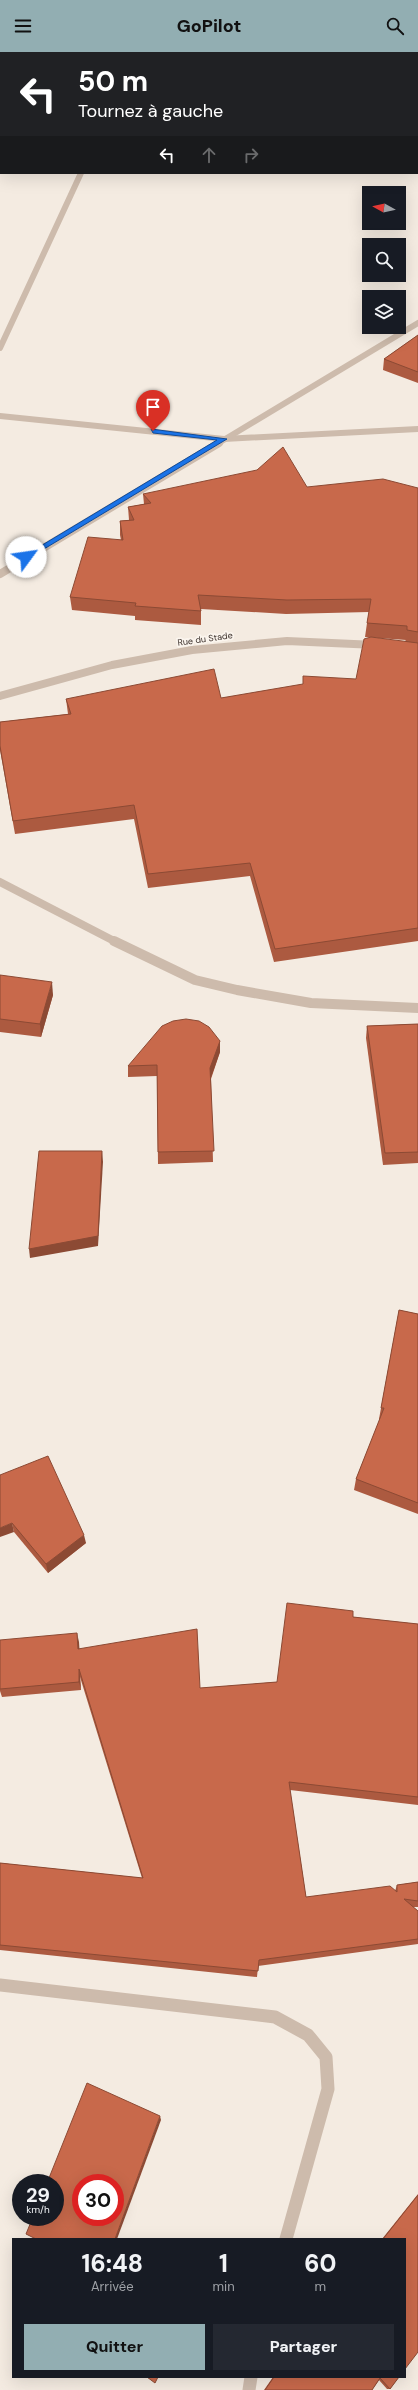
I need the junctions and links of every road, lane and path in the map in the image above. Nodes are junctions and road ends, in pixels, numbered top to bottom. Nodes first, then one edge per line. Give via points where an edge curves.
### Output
1 (81, 174) edge
2 (418, 323) edge
3 (0, 348) edge
4 (0, 416) edge
5 (418, 429) edge
6 (224, 439) junction
7 (0, 574) edge
8 (388, 647) edge
9 (0, 696) edge
10 (0, 882) edge
11 (418, 1008) edge
12 (0, 1985) edge
13 (286, 2238) edge
14 (251, 2378) edge
15 (249, 2390) edge

1 - 3 street
2 - 6 street
4 - 6 street
5 - 6 street
6 - 7 street
8 - 9 street, Rue du Stade via 287,641 192,650 112,664
10 - 11 street via 195,980 311,1003
12 - 13 street via 275,2017 308,2035 326,2057 328,2089
14 - 15 street

